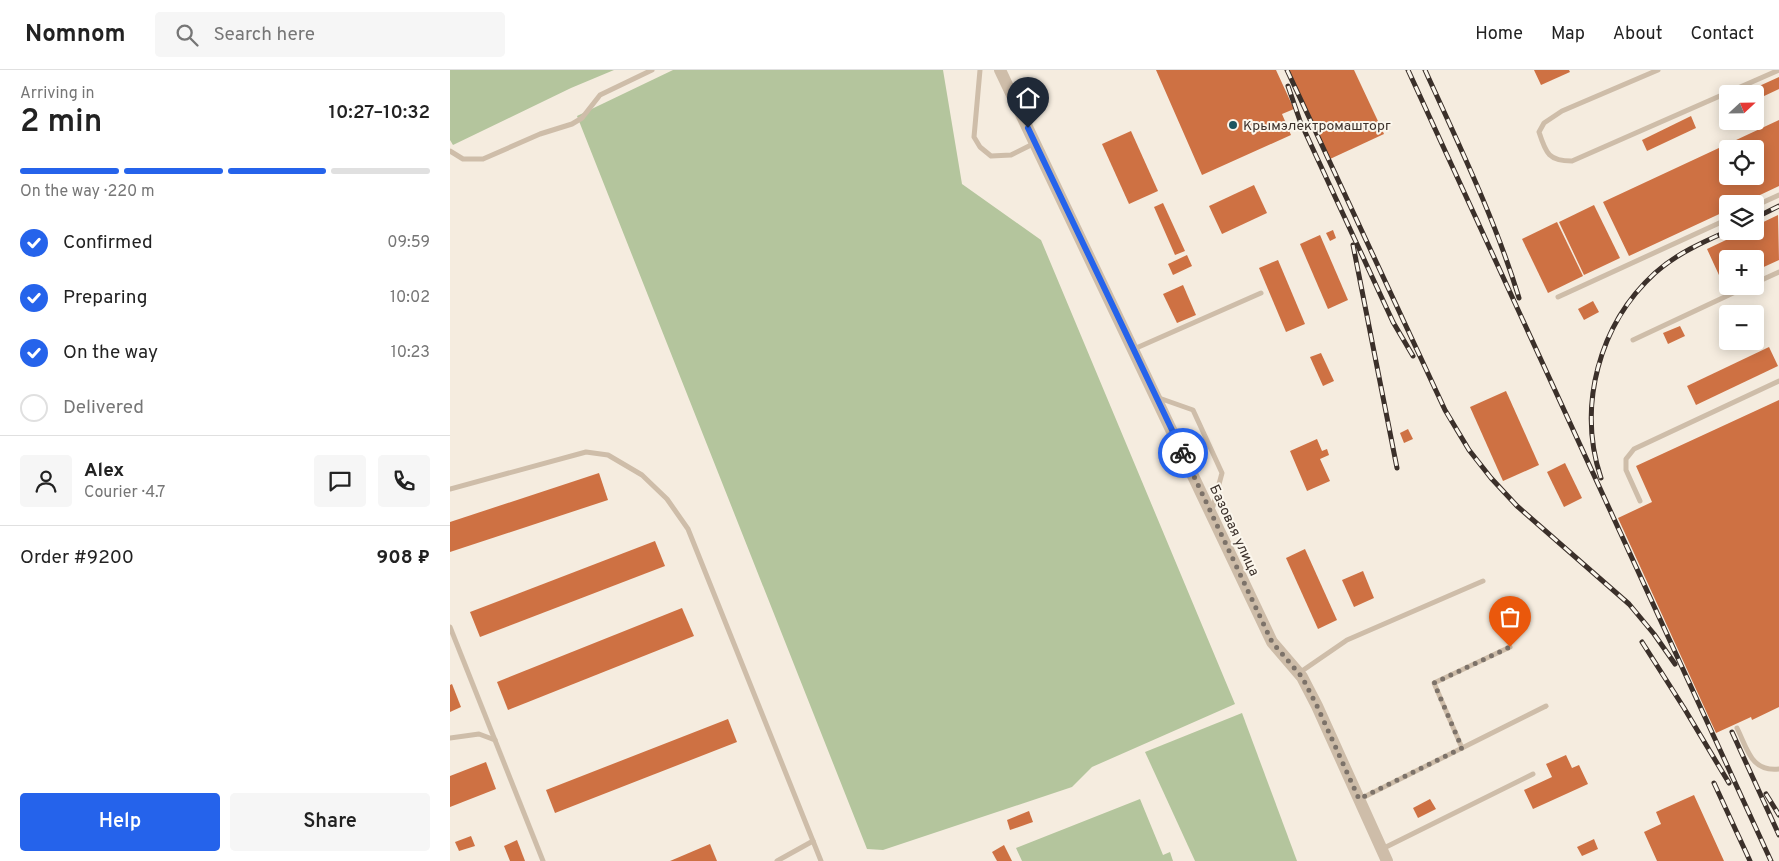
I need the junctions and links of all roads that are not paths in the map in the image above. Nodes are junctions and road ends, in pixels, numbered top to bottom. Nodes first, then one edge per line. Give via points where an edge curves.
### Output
1 (652, 70) edge
2 (980, 70) edge
3 (1000, 70) edge
4 (1658, 70) edge
5 (1779, 70) edge
6 (1035, 143) junction
7 (450, 151) edge
8 (1779, 195) edge
9 (1764, 202) edge
10 (1719, 223) edge
11 (1779, 272) edge
12 (1764, 279) edge
13 (1261, 293) dead end
14 (1729, 295) edge
15 (1558, 297) dead end
16 (1633, 340) dead end
17 (1134, 349) junction
18 (1779, 381) edge
19 (1156, 397) junction
20 (450, 489) edge
21 (1640, 501) dead end
22 (1211, 514) junction
23 (1483, 581) dead end
24 (450, 627) edge
25 (1510, 647) dead end
26 (1299, 674) junction
27 (1546, 706) dead end
28 (1737, 728) dead end
29 (450, 738) edge
30 (495, 740) junction
31 (1462, 748) junction
32 (1779, 769) edge
33 (1533, 774) dead end
34 (1359, 799) junction
35 (813, 841) junction
36 (1384, 855) edge
37 (542, 861) edge
38 (777, 861) edge
39 (821, 861) edge

1 - 7 lane via 600,95 582,118 572,124 483,159 463,159
2 - 6 lane via 974,137 980,147 991,156 1010,155
3 - 6 street, Базовая улица
4 - 5 lane via 1562,111 1544,123 1538,132 1548,155 1558,161 1572,161
6 - 17 street, Базовая улица
8 - 9 lane
10 - 15 lane
11 - 12 lane
13 - 17 lane
14 - 16 lane
17 - 19 street, Базовая улица
18 - 21 lane via 1634,449 1626,459 1626,470
19 - 22 street, Базовая улица
19 - 22 lane via 1193,410 1222,473
20 - 35 lane via 586,452 608,455 642,475 667,499 688,529
22 - 26 street, Базовая улица via 1272,642
23 - 26 lane via 1347,640
24 - 30 lane
25 - 31 lane via 1434,683
26 - 34 street, Базовая улица
27 - 31 lane
28 - 32 lane via 1753,761 1761,768
29 - 30 lane via 479,734
30 - 37 lane
31 - 34 lane
33 - 36 lane
34 - 36 street, Базовая улица
35 - 38 lane
35 - 39 lane

